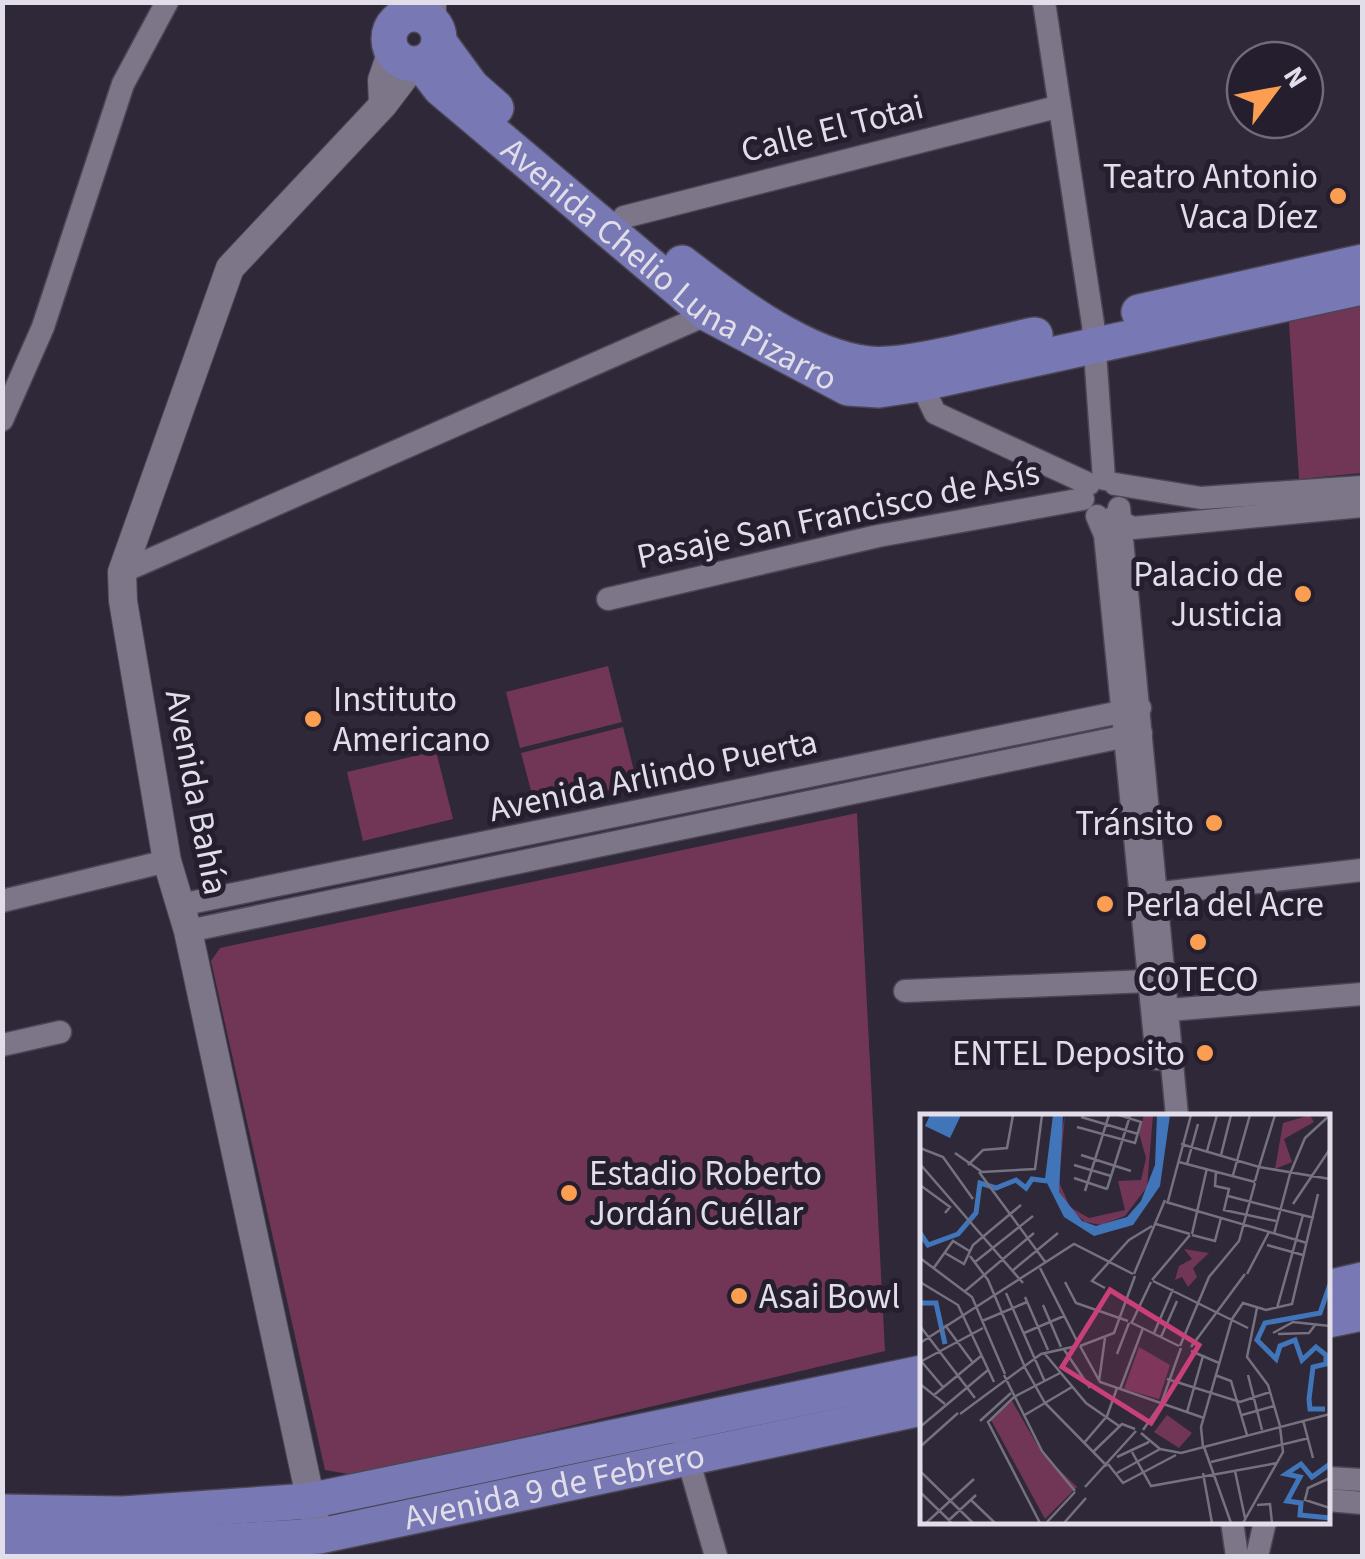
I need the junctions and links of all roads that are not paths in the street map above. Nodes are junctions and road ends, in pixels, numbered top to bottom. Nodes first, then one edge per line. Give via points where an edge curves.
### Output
1 (167, 2) edge
2 (1044, 2) edge
3 (411, 29) edge
4 (1058, 107) junction
5 (624, 217) junction
6 (1362, 262) edge
7 (1362, 288) edge
8 (708, 314) junction
9 (1094, 334) junction
10 (916, 371) junction
11 (2, 420) edge
12 (1362, 487) edge
13 (1105, 502) junction
14 (1362, 506) edge
15 (1151, 526) junction
16 (1126, 564) junction
17 (122, 572) junction
18 (608, 599) dead end
19 (1131, 711) junction
20 (1133, 735) junction
21 (168, 860) junction
22 (1362, 870) edge
23 (1149, 894) junction
24 (2, 901) edge
25 (184, 918) junction
26 (1148, 981) junction
27 (904, 991) dead end
28 (1362, 994) edge
29 (1161, 1011) junction
30 (60, 1032) dead end
31 (2, 1045) edge
32 (1162, 1114) edge
33 (1177, 1114) edge
34 (1362, 1280) edge
35 (1330, 1288) edge
36 (1362, 1313) edge
37 (1330, 1320) edge
38 (920, 1373) edge
39 (920, 1408) edge
40 (678, 1423) junction
41 (687, 1458) junction
42 (1330, 1478) edge
43 (1362, 1480) edge
44 (1330, 1500) edge
45 (309, 1501) junction
46 (1362, 1503) edge
47 (2, 1512) edge
48 (1232, 1524) edge
49 (1264, 1524) edge
50 (2, 1540) edge
51 (323, 1546) edge
52 (716, 1556) edge
53 (1237, 1556) edge
54 (1256, 1556) edge

1 - 11 street via 124,84 42,327
2 - 4 street
3 - 5 main road, Avenida Chelio Luna Pizarro
3 - 8 main road, Avenida Chelio Luna Pizarro via 440,88
3 - 17 street, Avenida Bahía via 382,80 383,105 230,268
4 - 5 street, Calle El Totai
4 - 9 street
5 - 10 main road, Avenida Chelio Luna Pizarro via 769,324 840,358
6 - 9 main road, Avenida Chelio Luna Pizarro
7 - 9 main road, Avenida Chelio Luna Pizarro
8 - 10 main road, Avenida Chelio Luna Pizarro via 848,388 879,390
8 - 17 street
9 - 10 main road, Avenida Chelio Luna Pizarro
9 - 13 street
10 - 13 street via 936,413
12 - 13 street
13 - 15 street
13 - 16 street
13 - 18 street, Pasaje San Francisco de Asís via 878,536
13 - 19 street via 1104,535
14 - 15 street
15 - 16 street via 1126,546
16 - 19 street
17 - 21 street, Avenida Bahía
19 - 20 street
19 - 25 street, Avenida Arlindo Puerta
20 - 23 street
20 - 25 street, Avenida Arlindo Puerta
21 - 24 street
21 - 25 street, Avenida Bahía
22 - 23 street
23 - 26 street
23 - 29 street
25 - 45 street, Avenida Bahía
26 - 27 street
26 - 29 street
28 - 29 street
29 - 32 street
29 - 33 street
30 - 31 street
34 - 35 main road
36 - 37 main road
38 - 40 main road, Avenida 9 de Febrero
39 - 41 main road, Avenida 9 de Febrero
40 - 41 street
40 - 45 main road, Avenida 9 de Febrero
41 - 51 main road, Avenida 9 de Febrero
41 - 52 street
42 - 43 street
44 - 46 street
45 - 47 main road, Avenida 9 de Febrero via 123,1514
45 - 51 street, Avenida Bahía
48 - 53 street
49 - 54 street
50 - 51 main road, Avenida 9 de Febrero via 113,1548

